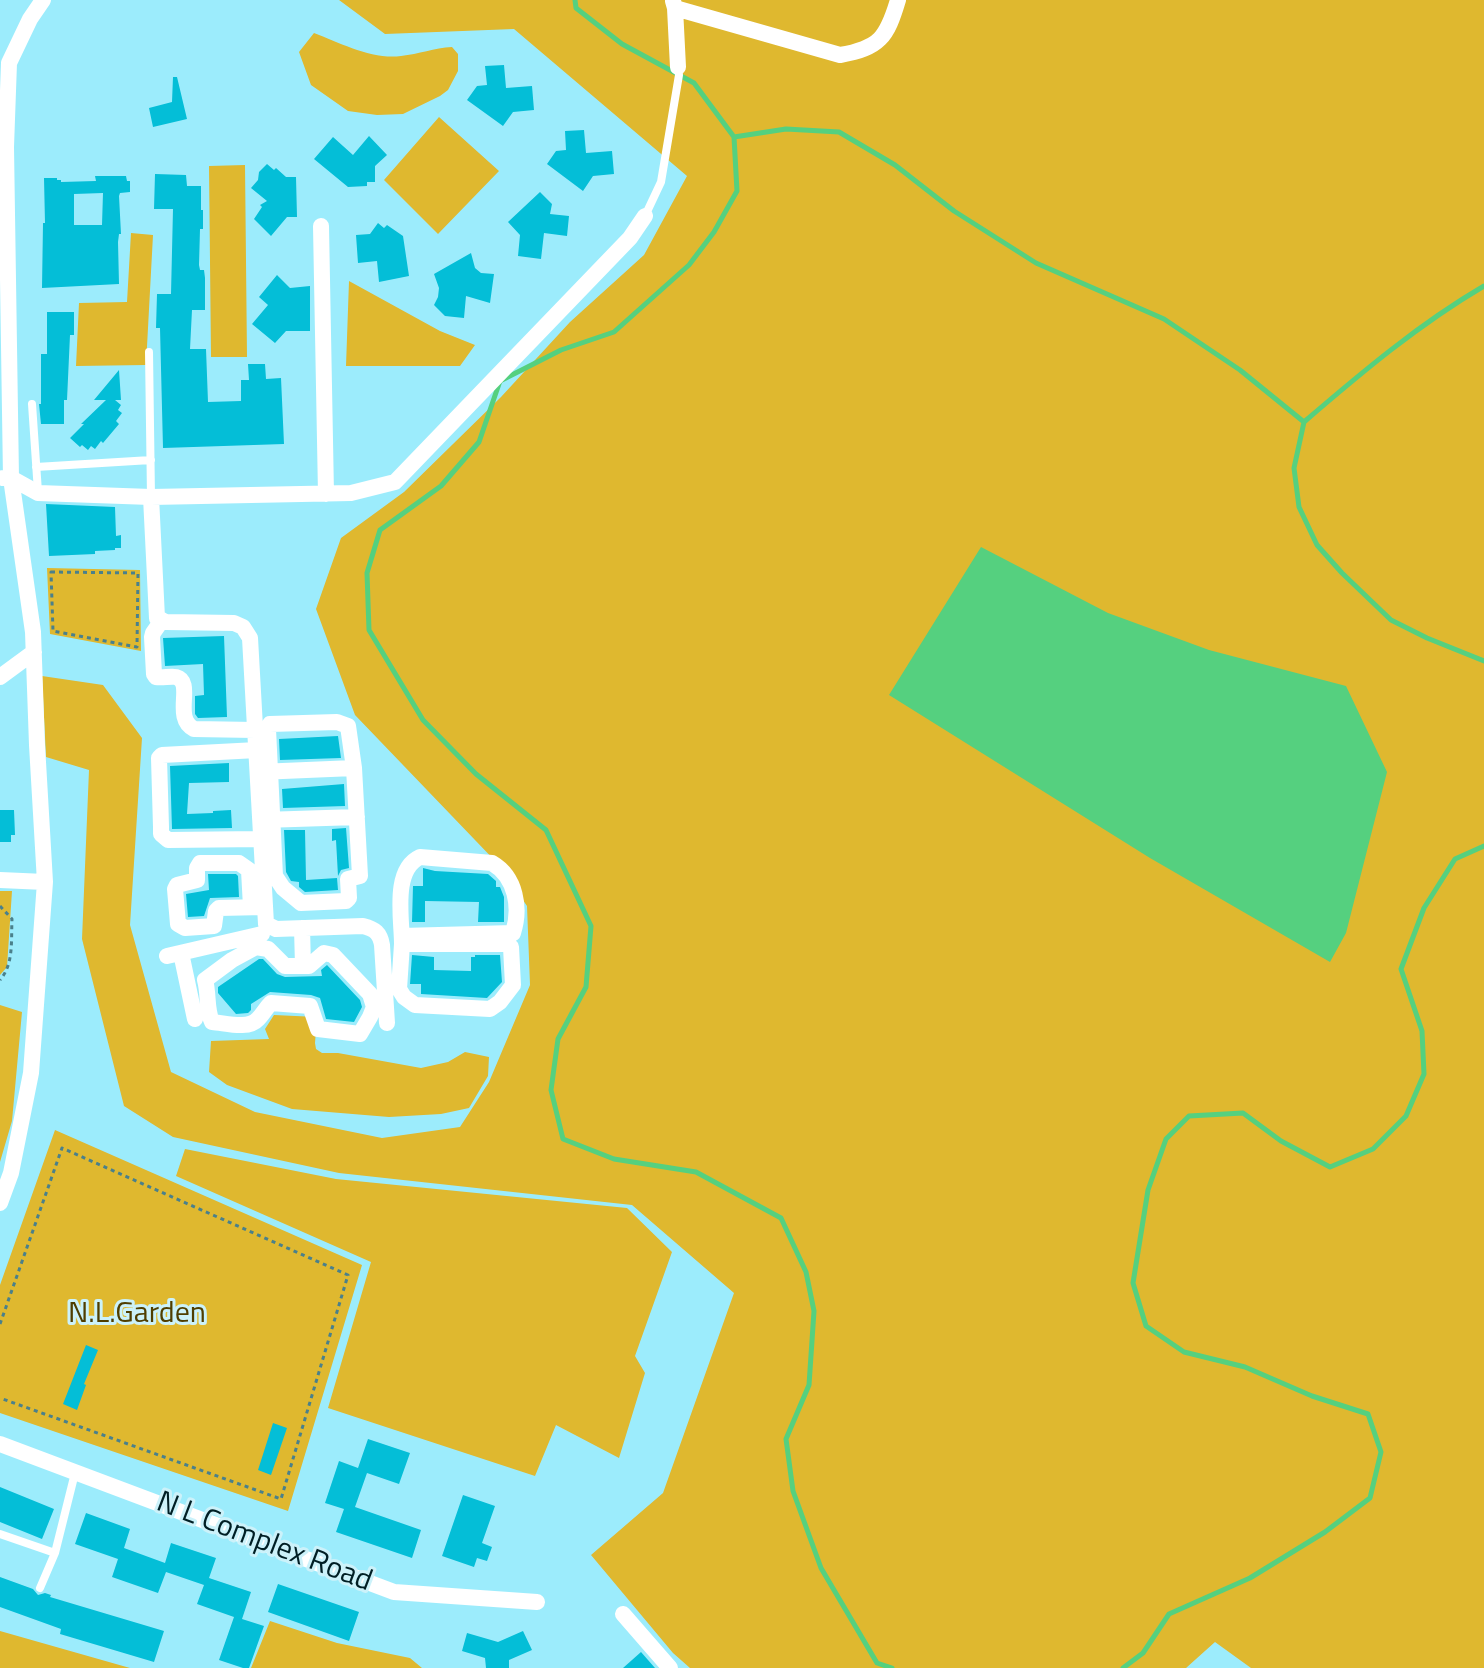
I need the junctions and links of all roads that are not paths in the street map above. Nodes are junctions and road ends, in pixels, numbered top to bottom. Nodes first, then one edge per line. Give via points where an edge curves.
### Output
1 (43, 0) edge
2 (898, 0) edge
3 (674, 4) edge
4 (5, 63) edge
5 (678, 74) joint
6 (645, 216) joint
7 (321, 226) dead end
8 (4, 320) edge
9 (149, 352) dead end
10 (32, 404) dead end
11 (151, 460) junction
12 (36, 467) junction
13 (6, 478) edge
14 (38, 493) junction
15 (326, 494) junction
16 (151, 497) junction
17 (162, 620) junction
18 (34, 652) junction
19 (0, 677) edge
20 (255, 730) junction
21 (257, 750) junction
22 (354, 768) junction
23 (263, 772) junction
24 (357, 817) junction
25 (266, 820) junction
26 (261, 839) junction
27 (0, 880) edge
28 (45, 882) junction
29 (260, 924) junction
30 (302, 928) junction
31 (381, 940) junction
32 (402, 940) junction
33 (303, 966) junction
34 (195, 1019) dead end
35 (387, 1023) dead end
36 (0, 1203) edge
37 (0, 1444) edge
38 (75, 1472) junction
39 (0, 1534) edge
40 (55, 1553) junction
41 (40, 1588) dead end
42 (537, 1602) dead end
43 (623, 1614) dead end
44 (670, 1668) edge

1 - 4 street
2 - 3 street via 880,40 863,51 840,55
3 - 5 street
4 - 8 street
5 - 6 lane via 661,182
6 - 15 street via 630,238 395,482
7 - 15 street
8 - 13 street
9 - 11 lane
10 - 12 lane
11 - 12 lane
11 - 16 lane
12 - 14 lane
13 - 14 street
13 - 18 street
14 - 16 street
15 - 16 street
16 - 17 street via 157,618
17 - 20 street via 243,627 250,638
17 - 20 street via 152,637 154,674 181,680 187,726
18 - 19 street
18 - 28 street
20 - 21 street
21 - 23 street
21 - 26 street via 162,755 161,834 168,840
22 - 23 street
22 - 23 street via 344,723 270,724
22 - 24 street
23 - 25 street
24 - 25 street
24 - 25 street via 361,872 348,879 348,900 301,903 278,884
25 - 26 street
26 - 29 street
27 - 28 street
28 - 36 street via 31,1073
29 - 29 street via 219,908 214,926 185,928 178,924 175,889 197,880 200,863 239,863 249,870
29 - 30 street
29 - 33 street via 268,949 285,966
29 - 33 street via 232,960 205,980 212,1022 249,1025 271,1003 310,1006 318,1029 360,1034 374,1007 370,994 333,955 324,953
29 - 34 street via 174,955
30 - 31 street via 363,926 373,928
30 - 33 street
31 - 32 street
31 - 35 street
32 - 32 street via 507,944 513,985 490,1009 415,1005 399,989
32 - 32 street via 513,933 513,887 492,863 414,859 401,884
37 - 38 street, N L Complex Road
38 - 40 lane
38 - 42 street, N L Complex Road via 394,1592
39 - 40 lane
40 - 41 lane
43 - 44 street

